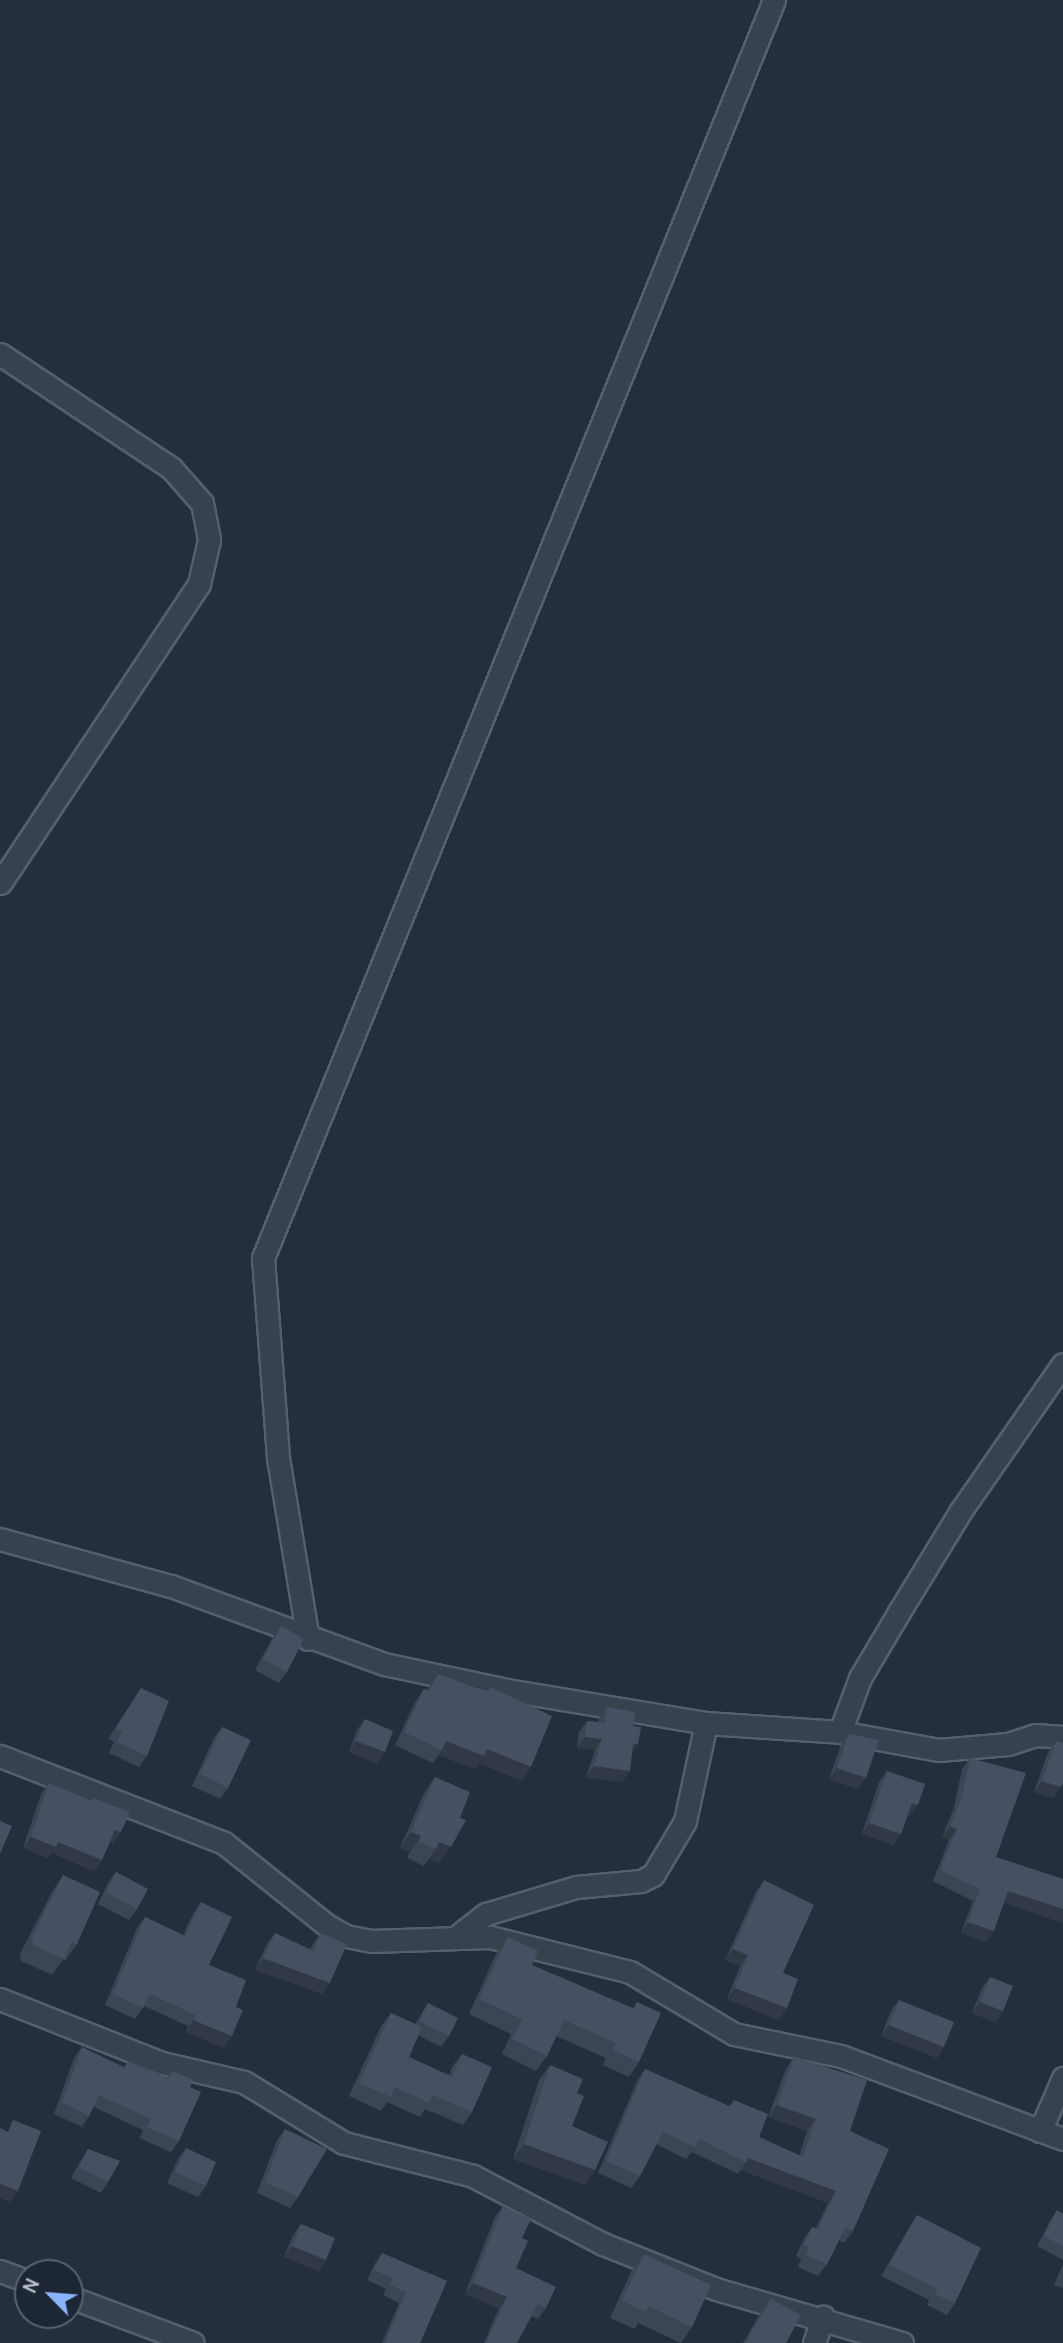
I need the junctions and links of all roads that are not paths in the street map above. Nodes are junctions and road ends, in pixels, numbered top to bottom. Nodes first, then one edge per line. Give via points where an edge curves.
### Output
1 (774, 0) edge
2 (0, 354) edge
3 (0, 883) edge
4 (1063, 1364) edge
5 (0, 1539) edge
6 (308, 1639) junction
7 (706, 1723) junction
8 (840, 1732) junction
9 (1063, 1737) edge
10 (0, 1756) edge
11 (460, 1934) junction
12 (0, 1999) edge
13 (1063, 2078) edge
14 (1041, 2131) junction
15 (1063, 2139) edge
16 (84, 2302) edge
17 (823, 2317) junction
18 (193, 2343) edge
19 (814, 2343) edge
20 (902, 2343) edge

1 - 6 street via 263,1258 278,1457
2 - 3 street via 171,468 202,503 209,540 199,584
4 - 8 street via 960,1512 899,1612 860,1678
5 - 6 street via 171,1586
6 - 7 street via 384,1664
7 - 8 street
7 - 11 street via 685,1821 653,1875 641,1881 576,1887 486,1914
8 - 9 street via 939,1750 1008,1744 1036,1735
10 - 11 street via 224,1843 346,1936 371,1941
11 - 14 street via 490,1937 630,1972 734,2034 841,2056
12 - 17 street via 162,2063 244,2082 344,2143 473,2176 603,2244 716,2289
13 - 14 street
14 - 15 street
16 - 18 street
17 - 19 street
17 - 20 street

